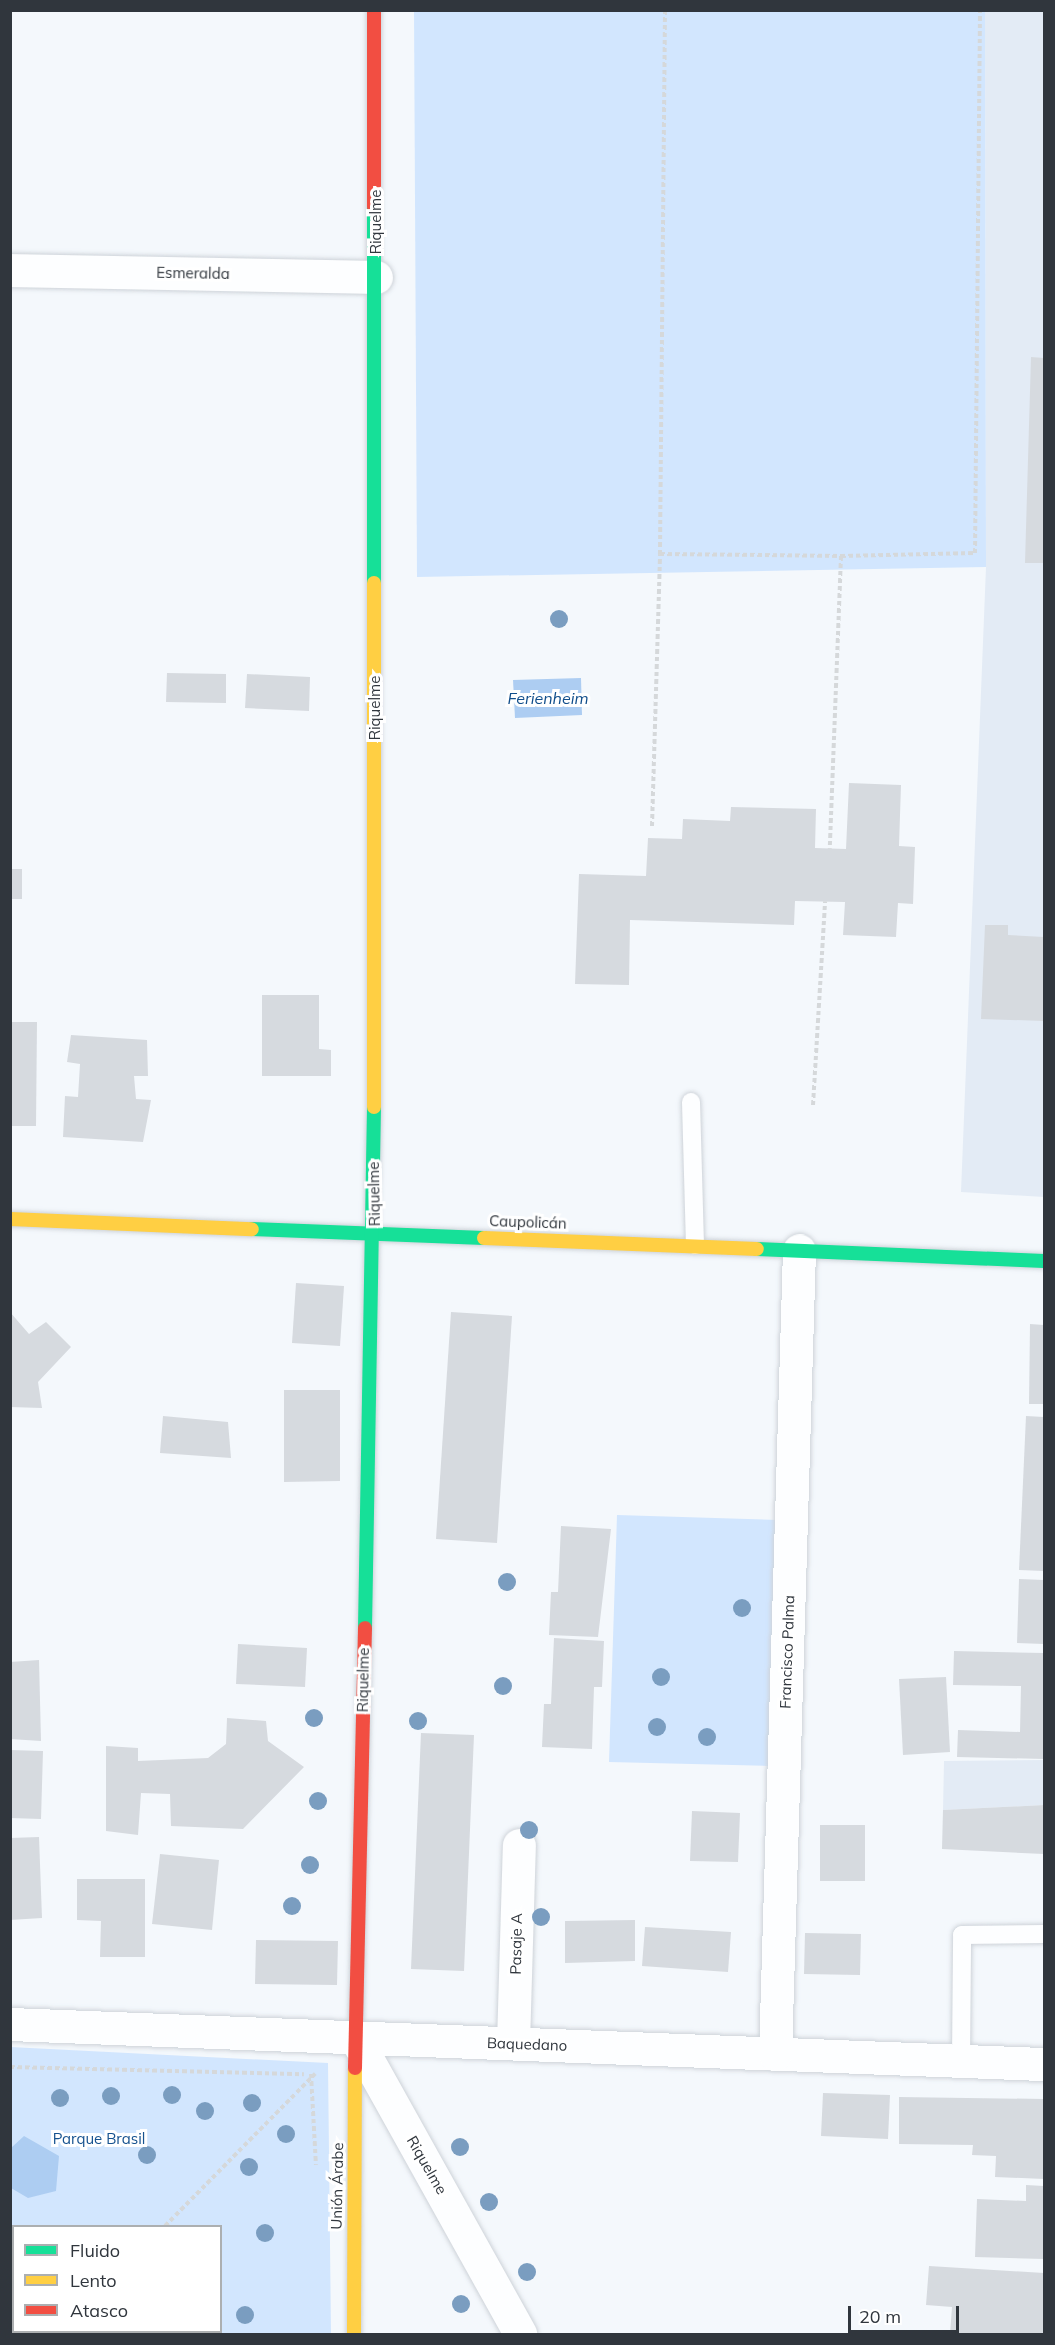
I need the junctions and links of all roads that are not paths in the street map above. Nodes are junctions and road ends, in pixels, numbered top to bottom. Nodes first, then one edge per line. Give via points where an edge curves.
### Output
1 (374, 10) edge
2 (10, 270) edge
3 (376, 277) junction
4 (691, 1102) dead end
5 (10, 1219) edge
6 (374, 1232) junction
7 (695, 1245) junction
8 (799, 1250) junction
9 (1044, 1261) edge
10 (519, 1845) dead end
11 (1044, 1934) edge
12 (10, 2024) edge
13 (355, 2037) junction
14 (513, 2043) junction
15 (775, 2054) junction
16 (961, 2061) junction
17 (1044, 2064) edge
18 (354, 2334) edge
19 (520, 2334) edge

1 - 3 street, Riquelme
2 - 3 street, Esmeralda
3 - 6 street, Riquelme
4 - 7 lane
5 - 6 street, Caupolicán
6 - 7 street, Caupolicán
6 - 13 street, Riquelme
7 - 8 street, Caupolicán
8 - 9 street, Caupolicán
8 - 15 street, Francisco Palma
10 - 14 street, Pasaje A
11 - 16 lane via 962,1935
12 - 13 street, Baquedano
13 - 14 street, Baquedano
13 - 18 street, Unión Árabe
13 - 19 street, Riquelme
14 - 15 street, Baquedano
15 - 16 street, Baquedano
16 - 17 street, Baquedano

